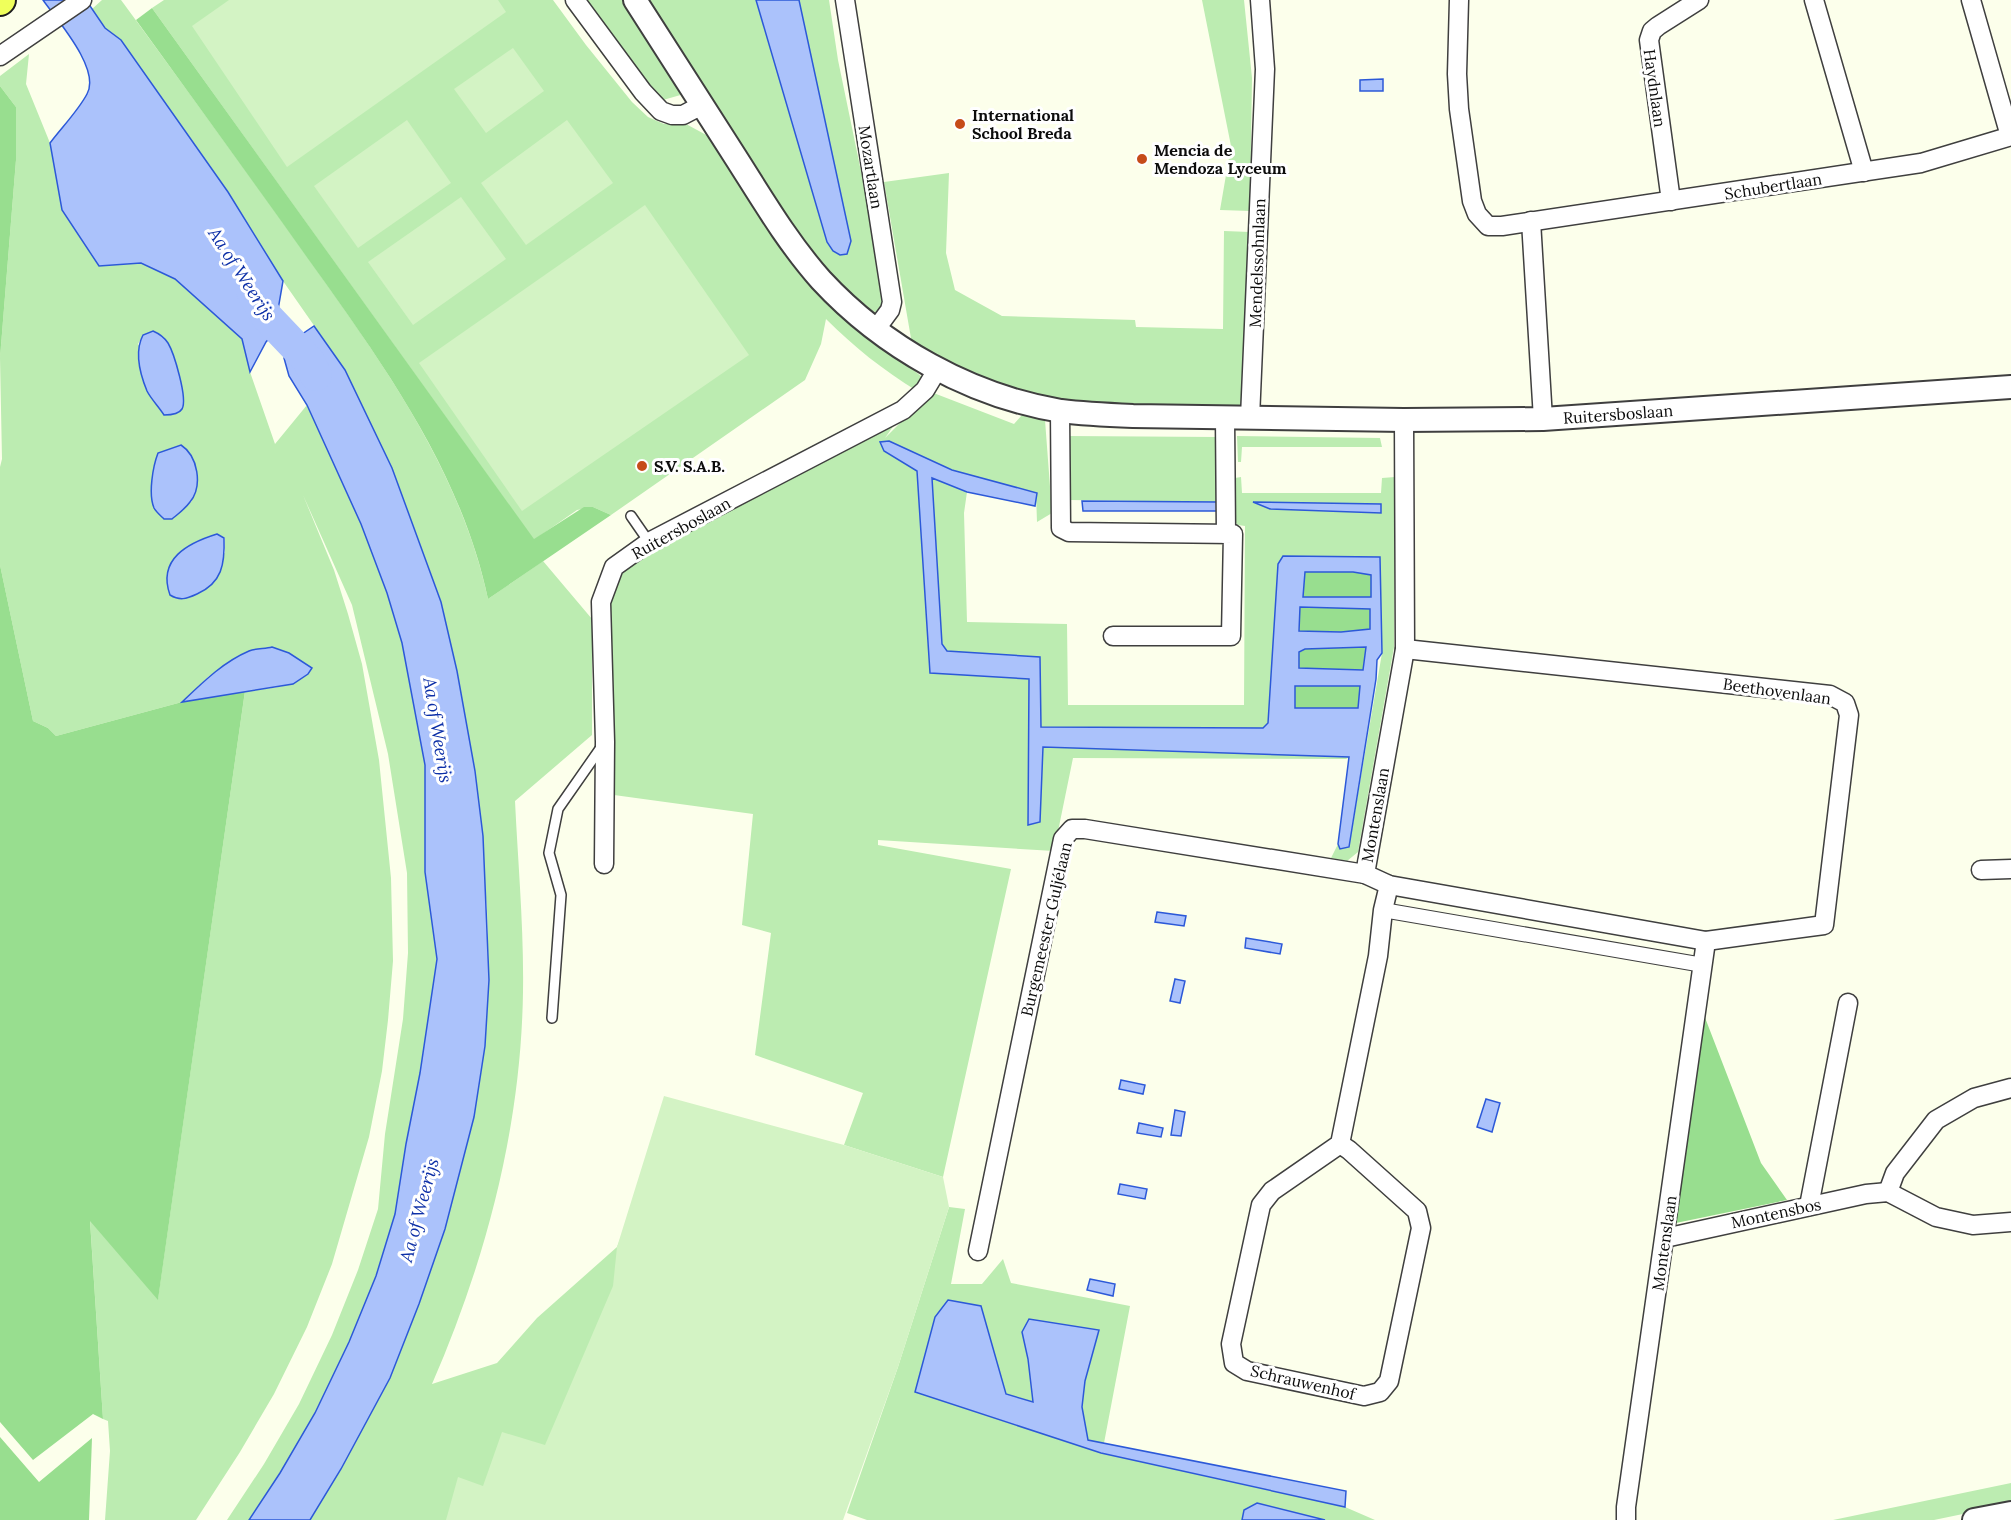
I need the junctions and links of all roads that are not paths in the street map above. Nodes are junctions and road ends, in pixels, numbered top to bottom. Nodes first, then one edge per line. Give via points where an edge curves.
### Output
1 (82, 0) edge
2 (575, 0) edge
3 (635, 0) edge
4 (844, 0) edge
5 (1260, 0) edge
6 (1459, 0) edge
7 (1699, 0) edge
8 (1814, 0) edge
9 (1971, 0) edge
10 (0, 56) edge
11 (702, 105) junction
12 (2011, 136) edge
13 (1864, 172) junction
14 (1671, 201) junction
15 (1532, 221) junction
16 (876, 329) junction
17 (937, 369) junction
18 (2011, 387) edge
19 (1060, 411) junction
20 (1225, 418) junction
21 (1250, 418) junction
22 (1543, 419) junction
23 (1404, 420) junction
24 (632, 516) dead end
25 (1226, 534) junction
26 (649, 542) junction
27 (1113, 636) dead end
28 (1405, 649) junction
29 (605, 742) junction
30 (604, 864) dead end
31 (2011, 869) edge
32 (1981, 870) dead end
33 (1365, 874) junction
34 (1389, 885) junction
35 (1383, 910) junction
36 (1706, 940) junction
37 (1703, 965) junction
38 (1848, 1003) dead end
39 (552, 1018) dead end
40 (2011, 1088) edge
41 (1340, 1144) junction
42 (1888, 1192) junction
43 (1809, 1206) junction
44 (2011, 1222) edge
45 (1665, 1238) junction
46 (978, 1251) dead end
47 (2011, 1513) edge
48 (1626, 1520) edge
49 (1974, 1520) edge

1 - 10 street
2 - 11 street via 661,111 683,115
3 - 11 street, Ruitersboslaan
4 - 16 street, Mozartlaan via 892,302
5 - 21 street, Mendelssohnlaan via 1264,69
6 - 15 street, Schubertlaan via 1458,109 1472,201 1488,226
7 - 14 street, Haydnlaan via 1658,26 1649,39
8 - 13 street
9 - 12 street
11 - 16 street, Ruitersboslaan via 801,255 831,290
12 - 13 street, Schubertlaan via 1921,163
13 - 14 street, Schubertlaan
14 - 15 street, Schubertlaan
15 - 22 street
16 - 17 street, Ruitersboslaan
17 - 19 street, Ruitersboslaan via 1002,396
17 - 26 street, Ruitersboslaan via 925,390 903,410
18 - 22 street, Ruitersboslaan
19 - 20 street, Ruitersboslaan
19 - 25 street via 1061,528 1069,532
20 - 21 street, Ruitersboslaan
20 - 25 street
21 - 23 street, Ruitersboslaan
22 - 23 street, Ruitersboslaan
23 - 28 street, Montenslaan
24 - 26 lane
25 - 27 street via 1233,534 1232,636
26 - 29 street, Ruitersboslaan via 614,567 601,602
28 - 33 street, Montenslaan
28 - 36 street, Beethovenlaan via 1830,696 1845,703 1849,715 1824,925
29 - 30 street, Ruitersboslaan
29 - 39 lane via 558,809 549,853 561,895
31 - 32 street
33 - 34 street, Montenslaan
33 - 46 street, Burgemeester Guljélaan via 1072,829 1063,839
34 - 35 street
34 - 36 street, Montenslaan
35 - 37 street
35 - 41 street via 1378,956
36 - 37 street, Montenslaan
37 - 45 street, Montenslaan
38 - 43 street
40 - 42 street via 1974,1098 1936,1120 1895,1173
41 - 41 street, Schrauwenhof via 1416,1211 1421,1228 1389,1381 1380,1392 1364,1396 1247,1371 1234,1362 1231,1344 1261,1205 1272,1191
42 - 43 street, Montensbos
42 - 44 street via 1936,1217 1973,1225
43 - 45 street, Montensbos
45 - 48 street, Montenslaan
47 - 49 street

